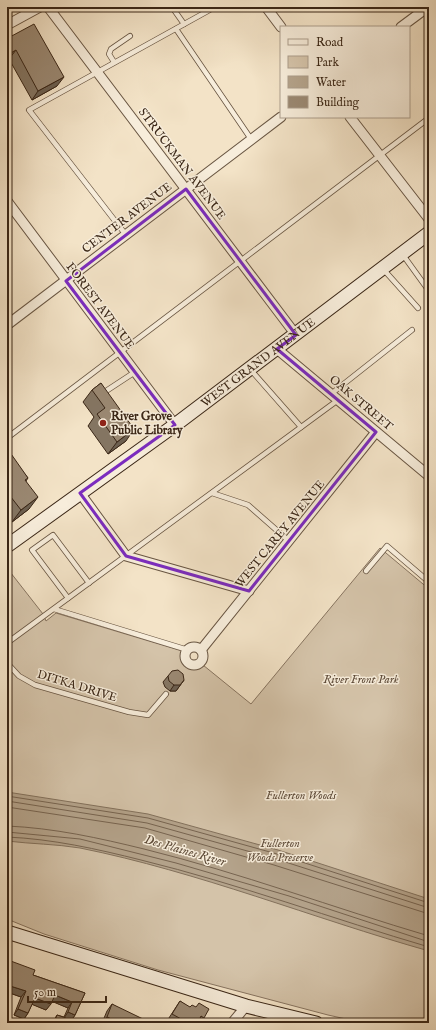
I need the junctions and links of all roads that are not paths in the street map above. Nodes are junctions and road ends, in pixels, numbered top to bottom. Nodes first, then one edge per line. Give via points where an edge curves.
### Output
1 (40, 7) edge
2 (48, 7) edge
3 (172, 7) edge
4 (215, 7) edge
5 (266, 7) edge
6 (428, 7) edge
7 (184, 24) junction
8 (7, 25) edge
9 (280, 26) edge
10 (402, 26) edge
11 (176, 28) junction
12 (130, 36) dead end
13 (114, 62) junction
14 (97, 72) junction
15 (280, 117) edge
16 (351, 118) edge
17 (429, 118) edge
18 (252, 139) junction
19 (380, 156) junction
20 (186, 189) junction
21 (7, 201) edge
22 (429, 219) edge
23 (429, 233) edge
24 (126, 235) junction
25 (402, 254) junction
26 (240, 261) junction
27 (383, 269) junction
28 (66, 281) junction
29 (429, 291) edge
30 (418, 308) dead end
31 (7, 325) edge
32 (412, 330) dead end
33 (296, 335) junction
34 (277, 349) junction
35 (120, 353) junction
36 (250, 369) junction
37 (135, 372) junction
38 (100, 395) edge
39 (334, 397) junction
40 (175, 425) junction
41 (301, 427) junction
42 (376, 432) junction
43 (7, 438) edge
44 (429, 476) edge
45 (80, 493) junction
46 (212, 493) junction
47 (289, 541) junction
48 (7, 546) edge
49 (126, 556) junction
50 (366, 571) dead end
51 (429, 582) edge
52 (89, 583) junction
53 (249, 591) junction
54 (68, 598) junction
55 (54, 609) junction
56 (7, 643) edge
57 (188, 650) junction
58 (201, 650) junction
59 (7, 662) edge
60 (166, 694) dead end
61 (7, 932) edge
62 (246, 1006) junction
63 (232, 1023) edge
64 (316, 1023) edge

1 - 8 street
2 - 14 street, STRUCKMAN AVENUE
3 - 7 lane
4 - 7 lane
5 - 9 street
6 - 10 street
7 - 11 lane
11 - 13 lane
11 - 18 lane
12 - 13 lane via 111,49 109,54
13 - 14 lane
14 - 20 street, STRUCKMAN AVENUE
14 - 24 lane via 28,110
15 - 18 street, CENTER AVENUE
16 - 19 street
17 - 19 lane
18 - 20 street, CENTER AVENUE
19 - 22 street
19 - 26 lane
20 - 24 street, CENTER AVENUE
20 - 26 street, STRUCKMAN AVENUE
21 - 28 street, FOREST AVENUE
23 - 25 main road, WEST GRAND AVENUE
24 - 28 street, CENTER AVENUE
25 - 27 main road, WEST GRAND AVENUE
25 - 29 lane
26 - 33 street, STRUCKMAN AVENUE
26 - 35 lane
27 - 30 lane
27 - 33 main road, WEST GRAND AVENUE
28 - 31 street, CENTER AVENUE
28 - 35 street, FOREST AVENUE
32 - 39 lane
33 - 34 main road, WEST GRAND AVENUE
34 - 36 main road, WEST GRAND AVENUE
34 - 39 street, OAK STREET
35 - 37 street, FOREST AVENUE
35 - 43 lane
36 - 40 main road, WEST GRAND AVENUE
36 - 41 lane
37 - 38 lane
37 - 40 street, FOREST AVENUE
39 - 41 lane
39 - 42 street, OAK STREET
40 - 45 main road, WEST GRAND AVENUE
41 - 46 lane
42 - 44 street, OAK STREET
42 - 47 street, WEST CAREY AVENUE
45 - 48 main road, WEST GRAND AVENUE
45 - 49 street
46 - 47 lane via 248,505
46 - 49 lane
47 - 53 street, WEST CAREY AVENUE
49 - 52 lane
49 - 53 street
50 - 51 lane via 387,546
52 - 54 lane
52 - 54 lane via 53,535 32,550
53 - 58 street, WEST CAREY AVENUE
54 - 55 lane
55 - 56 lane
55 - 57 lane
57 - 58 street via 196,647
57 - 58 street, WEST CAREY AVENUE via 185,656 187,661 195,665 202,661
59 - 60 lane, DITKA DRIVE via 19,676 35,685 128,712 148,715
61 - 62 main road
62 - 63 street
62 - 64 main road

